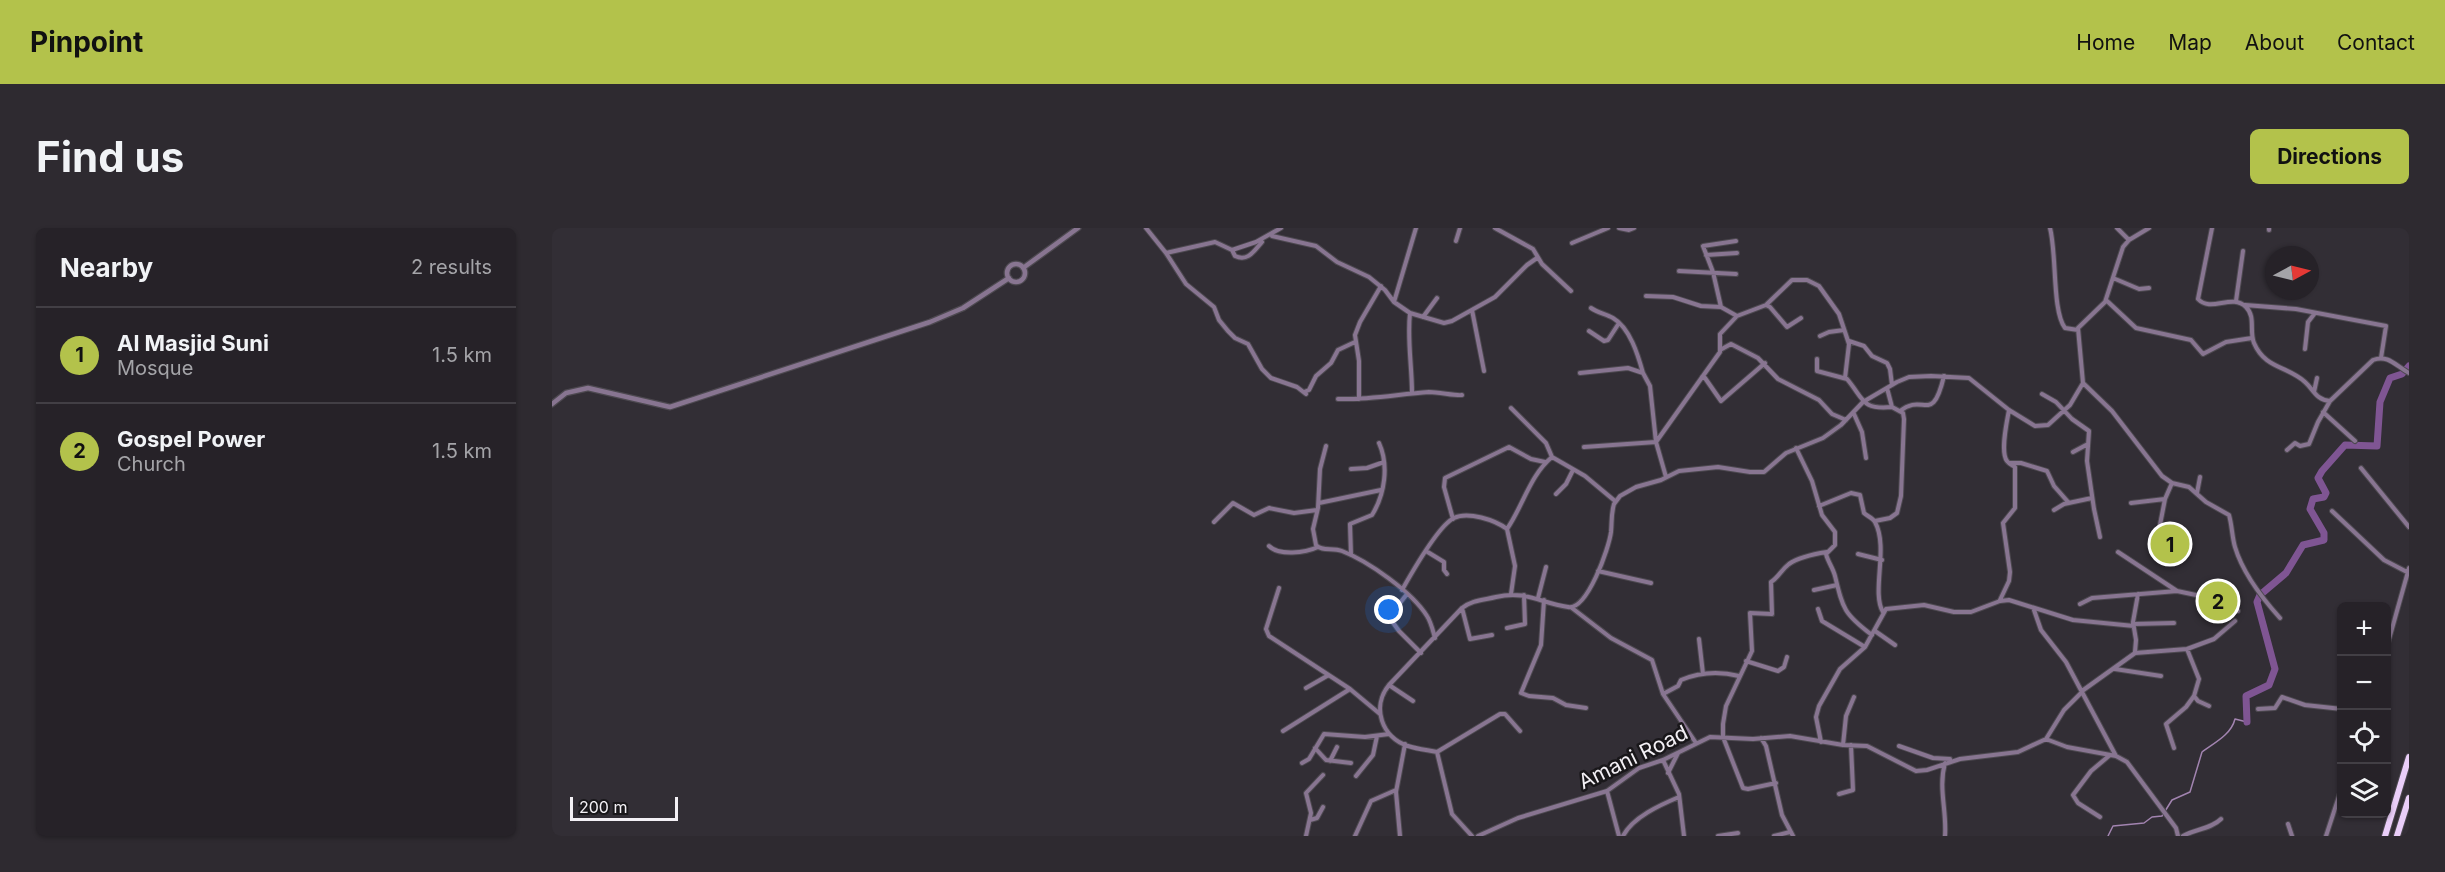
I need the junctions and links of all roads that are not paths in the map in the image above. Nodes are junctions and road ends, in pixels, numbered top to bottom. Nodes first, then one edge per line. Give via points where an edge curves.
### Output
1 (1078, 228) edge
2 (1146, 228) edge
3 (1281, 228) edge
4 (1416, 228) edge
5 (1460, 228) edge
6 (1495, 228) edge
7 (1608, 228) edge
8 (1619, 228) edge
9 (1634, 228) edge
10 (2050, 228) edge
11 (2117, 228) edge
12 (2149, 228) edge
13 (2212, 228) edge
14 (1271, 235) junction
15 (1263, 239) junction
16 (2129, 240) junction
17 (1456, 241) dead end
18 (1736, 241) dead end
19 (1572, 243) dead end
20 (1232, 250) junction
21 (2243, 251) dead end
22 (1166, 253) junction
23 (1737, 253) dead end
24 (1706, 255) junction
25 (1537, 258) junction
26 (1023, 268) junction
27 (1679, 271) dead end
28 (1713, 272) junction
29 (1736, 274) dead end
30 (1009, 278) junction
31 (2113, 278) junction
32 (1381, 286) junction
33 (2149, 288) dead end
34 (1571, 291) dead end
35 (1646, 296) dead end
36 (1437, 298) dead end
37 (2106, 300) junction
38 (2236, 301) junction
39 (1394, 302) junction
40 (1766, 305) junction
41 (2244, 305) junction
42 (1591, 308) dead end
43 (1721, 308) junction
44 (1472, 310) junction
45 (1410, 313) junction
46 (2315, 313) junction
47 (1737, 316) junction
48 (1423, 317) junction
49 (1801, 318) dead end
50 (1619, 323) junction
51 (1844, 330) junction
52 (2078, 330) junction
53 (1589, 331) dead end
54 (1820, 336) dead end
55 (2252, 338) junction
56 (1848, 341) junction
57 (1355, 342) junction
58 (2305, 349) dead end
59 (1720, 350) junction
60 (2381, 358) junction
61 (1817, 359) dead end
62 (1765, 363) junction
63 (1484, 371) dead end
64 (2408, 372) edge
65 (1580, 373) dead end
66 (1643, 373) junction
67 (1944, 376) junction
68 (1702, 378) junction
69 (1845, 378) junction
70 (2318, 378) dead end
71 (2083, 383) junction
72 (1890, 387) junction
73 (1412, 393) junction
74 (2314, 393) junction
75 (2042, 394) dead end
76 (1462, 395) dead end
77 (1338, 399) dead end
78 (1359, 399) junction
79 (2330, 400) junction
80 (1863, 402) junction
81 (552, 404) edge
82 (1892, 407) junction
83 (1510, 408) dead end
84 (2009, 410) junction
85 (1900, 411) junction
86 (2064, 411) junction
87 (2323, 412) junction
88 (1854, 414) junction
89 (1846, 420) junction
90 (2355, 441) dead end
91 (1656, 442) junction
92 (1378, 443) dead end
93 (2088, 444) junction
94 (1326, 446) dead end
95 (1584, 447) dead end
96 (1796, 448) junction
97 (2287, 450) dead end
98 (2073, 452) dead end
99 (1552, 457) junction
100 (1866, 458) dead end
101 (1385, 462) junction
102 (1545, 462) junction
103 (2009, 462) junction
104 (2361, 468) dead end
105 (1351, 469) dead end
106 (1573, 470) junction
107 (1666, 477) junction
108 (2200, 477) dead end
109 (2172, 483) junction
110 (1382, 490) junction
111 (2197, 493) junction
112 (1556, 494) dead end
113 (2092, 498) junction
114 (2165, 499) junction
115 (1615, 501) junction
116 (1319, 503) junction
117 (2069, 503) junction
118 (2131, 503) dead end
119 (1819, 506) junction
120 (1317, 510) junction
121 (2054, 510) dead end
122 (2332, 511) dead end
123 (1453, 519) junction
124 (1875, 521) junction
125 (1214, 522) dead end
126 (2409, 527) edge
127 (1507, 529) junction
128 (2100, 537) dead end
129 (2173, 538) dead end
130 (1269, 546) dead end
131 (1318, 547) junction
132 (1426, 551) junction
133 (1827, 552) junction
134 (2118, 552) dead end
135 (1352, 555) junction
136 (1858, 555) dead end
137 (1882, 560) junction
138 (1546, 567) dead end
139 (2408, 570) edge
140 (1598, 571) junction
141 (1447, 574) dead end
142 (1651, 583) dead end
143 (1837, 585) junction
144 (1279, 588) dead end
145 (1402, 590) junction
146 (1814, 590) dead end
147 (2177, 591) junction
148 (1407, 594) junction
149 (1511, 594) junction
150 (2138, 594) junction
151 (1524, 595) junction
152 (1538, 598) junction
153 (1544, 600) junction
154 (2000, 601) junction
155 (2080, 604) dead end
156 (1461, 608) junction
157 (1571, 608) junction
158 (1818, 609) dead end
159 (2034, 609) junction
160 (2238, 611) dead end
161 (1883, 612) junction
162 (2280, 618) dead end
163 (2235, 621) dead end
164 (2174, 623) dead end
165 (2134, 625) junction
166 (1507, 628) dead end
167 (2391, 632) edge
168 (1873, 633) junction
169 (1492, 635) dead end
170 (1435, 639) junction
171 (1699, 639) dead end
172 (1895, 645) dead end
173 (1865, 647) junction
174 (2187, 649) junction
175 (1421, 653) junction
176 (2135, 653) junction
177 (1787, 657) dead end
178 (1746, 661) junction
179 (2115, 669) junction
180 (1703, 674) junction
181 (1327, 675) junction
182 (1739, 676) junction
183 (2161, 676) dead end
184 (1389, 686) junction
185 (1306, 687) dead end
186 (1350, 689) junction
187 (2082, 692) junction
188 (1663, 694) junction
189 (1854, 696) dead end
190 (2194, 696) junction
191 (1413, 701) dead end
192 (2209, 706) dead end
193 (1586, 708) dead end
194 (2337, 708) edge
195 (2258, 709) dead end
196 (1380, 714) junction
197 (1283, 731) dead end
198 (1520, 731) dead end
199 (1389, 734) junction
200 (1377, 736) junction
201 (1723, 737) junction
202 (1761, 738) junction
203 (2046, 739) junction
204 (1696, 742) junction
205 (1821, 742) junction
206 (1405, 744) junction
207 (1843, 745) junction
208 (1851, 745) junction
209 (1899, 746) dead end
210 (1337, 747) dead end
211 (1315, 748) junction
212 (2174, 748) dead end
213 (1437, 752) junction
214 (1678, 752) junction
215 (2113, 755) junction
216 (2409, 758) edge
217 (1957, 759) junction
218 (1663, 760) junction
219 (1330, 761) junction
220 (1351, 763) dead end
221 (1945, 763) junction
222 (1302, 764) dead end
223 (1668, 774) junction
224 (1323, 775) dead end
225 (1356, 776) dead end
226 (1776, 783) junction
227 (1396, 789) junction
228 (1607, 791) junction
229 (1839, 794) dead end
230 (1679, 797) junction
231 (2409, 798) edge
232 (2337, 802) edge
233 (1323, 807) dead end
234 (2100, 818) dead end
235 (2221, 819) dead end
236 (1310, 820) junction
237 (2288, 824) dead end
238 (1738, 833) dead end
239 (1792, 834) edge
240 (1306, 836) edge
241 (1354, 836) edge
242 (1400, 836) edge
243 (1472, 836) edge
244 (1479, 836) edge
245 (1622, 836) edge
246 (1684, 836) edge
247 (1718, 836) edge
248 (1774, 836) edge
249 (1945, 836) edge
250 (2178, 836) edge
251 (2183, 836) edge
252 (2292, 836) edge
253 (2326, 836) edge
254 (2385, 836) edge
255 (2397, 836) edge

1 - 26 street
2 - 22 street
3 - 14 street
4 - 39 street
5 - 17 street
6 - 25 street via 1533,249
7 - 19 street
8 - 9 street
10 - 52 street via 2058,314 2065,328
11 - 16 street
12 - 16 street
13 - 38 street via 2198,299 2213,304
14 - 15 street
14 - 32 street via 1316,246
15 - 20 street
15 - 20 street via 1252,255 1245,258 1234,256
16 - 31 street via 2121,250
18 - 24 street via 1704,245
20 - 22 street via 1215,242
21 - 38 street
22 - 57 street via 1186,284 1214,306 1221,323 1232,336 1248,344 1271,378 1305,393 1338,350
23 - 24 street
24 - 28 street
25 - 34 street
25 - 44 street via 1497,295
26 - 30 street via 1012,266
26 - 30 street via 1022,280
27 - 28 street
28 - 29 street
28 - 43 street
30 - 81 street via 963,308 930,322 667,406 588,388 566,393
31 - 33 street via 2139,289
31 - 37 street
32 - 39 street
32 - 57 street via 1360,322
35 - 43 street via 1667,296
36 - 48 street
37 - 52 street
37 - 55 street via 2136,328 2191,340 2204,354 2226,342
38 - 41 street
39 - 45 street
40 - 47 street
40 - 49 street via 1787,327
40 - 51 street via 1792,280 1811,282 1839,314
41 - 46 street
41 - 55 street via 2250,313
42 - 50 street
43 - 47 street
44 - 48 street via 1448,322
44 - 63 street
45 - 48 street
45 - 73 street
46 - 58 street via 2308,322
46 - 60 street via 2385,326
47 - 59 street via 1720,334
50 - 53 street via 1604,341
50 - 66 street via 1630,337
51 - 54 street
51 - 56 street
52 - 71 street
55 - 74 street via 2269,362 2305,381
56 - 69 street
56 - 72 street via 1864,346 1872,356 1887,363
57 - 78 street
59 - 62 street via 1731,344
59 - 68 street
60 - 64 street
60 - 79 street via 2370,362
61 - 69 street via 1817,371
62 - 68 street via 1721,401
62 - 89 street via 1778,379 1821,401 1832,414
65 - 66 street via 1628,368
66 - 91 street via 1650,386
67 - 72 street via 1909,377
67 - 84 street via 1969,378
67 - 85 street via 1937,400
68 - 91 street
69 - 80 street
70 - 74 street
71 - 86 street
71 - 109 street via 2112,411 2158,471
72 - 80 street
72 - 82 street
73 - 76 street
73 - 78 street
74 - 79 street
75 - 86 street
77 - 78 street
79 - 87 street
80 - 82 street via 1872,408
80 - 88 street
82 - 85 street
83 - 99 street via 1546,443
84 - 86 street via 2039,427 2048,425
84 - 103 street via 2005,439
85 - 124 street via 1904,413 1904,422 1899,506 1893,516
86 - 93 street via 2088,429
87 - 90 street
87 - 97 street via 2309,444 2295,443
88 - 89 street
88 - 100 street
89 - 96 street via 1823,438
91 - 95 street
91 - 107 street
92 - 101 street
93 - 98 street
93 - 113 street
94 - 116 street via 1320,469
96 - 107 street via 1759,473 1706,467
96 - 119 street
99 - 102 street
99 - 106 street
101 - 105 street
101 - 110 street
102 - 123 street via 1509,447 1445,478
102 - 127 street
103 - 117 street via 2047,471
103 - 154 street via 2015,467 2015,507 2004,522 2010,577
104 - 126 street
106 - 112 street
106 - 115 street
107 - 115 street via 1635,487
108 - 111 street
109 - 111 street
109 - 114 street
110 - 116 street
110 - 135 street via 1372,515 1350,525
111 - 162 street via 2229,515 2241,560 2259,595
113 - 117 street
113 - 128 street
114 - 118 street
114 - 129 street via 2160,535
115 - 140 street via 1611,532
116 - 120 street
117 - 121 street
119 - 124 street via 1857,493 1864,513
119 - 133 street via 1835,534 1835,545
120 - 125 street via 1294,513 1269,508 1254,515 1233,503
120 - 131 street via 1313,532
122 - 139 street via 2384,560
123 - 127 street via 1484,519
123 - 132 street
124 - 137 street
127 - 149 street via 1515,566
130 - 131 street via 1279,552
131 - 135 street
132 - 141 street via 1444,562
132 - 145 street
133 - 143 street
133 - 178 street via 1789,564 1771,582 1772,614 1750,613 1752,649
134 - 147 street
135 - 145 street
136 - 137 street
137 - 161 street via 1878,597
138 - 152 street
139 - 167 street
140 - 142 street
140 - 157 street via 1582,601
143 - 146 street
143 - 168 street via 1840,601 1849,615
144 - 181 street via 1267,633
145 - 148 street
147 - 150 street
147 - 160 street via 2215,599
148 - 170 street via 1427,616
148 - 175 street via 1389,617
149 - 151 street
149 - 156 street via 1474,601
150 - 155 street via 2092,598
150 - 165 street
151 - 152 street
151 - 166 street via 1525,624
152 - 153 street
153 - 157 street
153 - 193 street via 1541,645 1521,693
154 - 159 street
154 - 161 street via 1971,612 1924,605
156 - 169 street via 1470,639
156 - 170 street
157 - 188 street via 1611,638 1652,660
158 - 173 street via 1822,621
159 - 165 street via 2073,620
159 - 187 street via 2044,635 2066,662
161 - 168 street
163 - 174 street via 2214,639
164 - 165 street
165 - 176 street
168 - 172 street
168 - 173 street
170 - 175 street
171 - 180 street
173 - 205 street via 1840,669 1819,706 1816,717
174 - 176 street
174 - 190 street via 2199,679
175 - 184 street
176 - 179 street
177 - 178 street via 1778,671
178 - 182 street
179 - 183 street
179 - 187 street
180 - 182 street
180 - 188 street via 1681,680
181 - 185 street
181 - 186 street
182 - 201 street via 1724,712
184 - 191 street
184 - 196 street via 1381,695
186 - 196 street
186 - 197 street
187 - 203 street via 2064,710
187 - 215 street
188 - 204 street
189 - 207 street via 1846,716
190 - 192 street
190 - 212 street via 2166,724
194 - 195 street via 2305,705 2282,697 2275,708
196 - 199 street
198 - 213 street via 1505,714 1500,714
199 - 200 street
199 - 206 street
200 - 211 street via 1324,734
200 - 225 street via 1373,755
201 - 202 street, Amani Road
201 - 204 street, Amani Road
201 - 226 street via 1743,788
202 - 205 street, Amani Road via 1790,736
202 - 226 street
203 - 215 street
203 - 217 street, Amani Road via 2018,752
204 - 214 street, Amani Road
205 - 207 street, Amani Road
206 - 213 street
206 - 227 street
207 - 208 street, Amani Road
208 - 221 street, Amani Road via 1872,747 1917,771
208 - 229 street via 1853,790
209 - 217 street via 1938,759
210 - 219 street
211 - 219 street
211 - 222 street
213 - 243 street via 1452,814
214 - 218 street, Amani Road
214 - 223 street
215 - 234 street via 2091,771 2073,795
215 - 250 street via 2138,774
216 - 254 highway
217 - 221 street, Amani Road
218 - 223 street
218 - 228 street, Amani Road via 1639,768
219 - 220 street
221 - 249 street via 1941,780
223 - 230 street
224 - 236 street via 1306,793
226 - 239 street via 1782,815
227 - 241 street via 1371,801
227 - 242 street
228 - 244 street, Amani Road via 1518,818
228 - 245 street
230 - 245 street via 1636,822
230 - 246 street
231 - 255 highway
232 - 253 street
233 - 236 street via 1317,818
235 - 251 street
236 - 240 street
237 - 252 street
238 - 247 street
239 - 248 street

